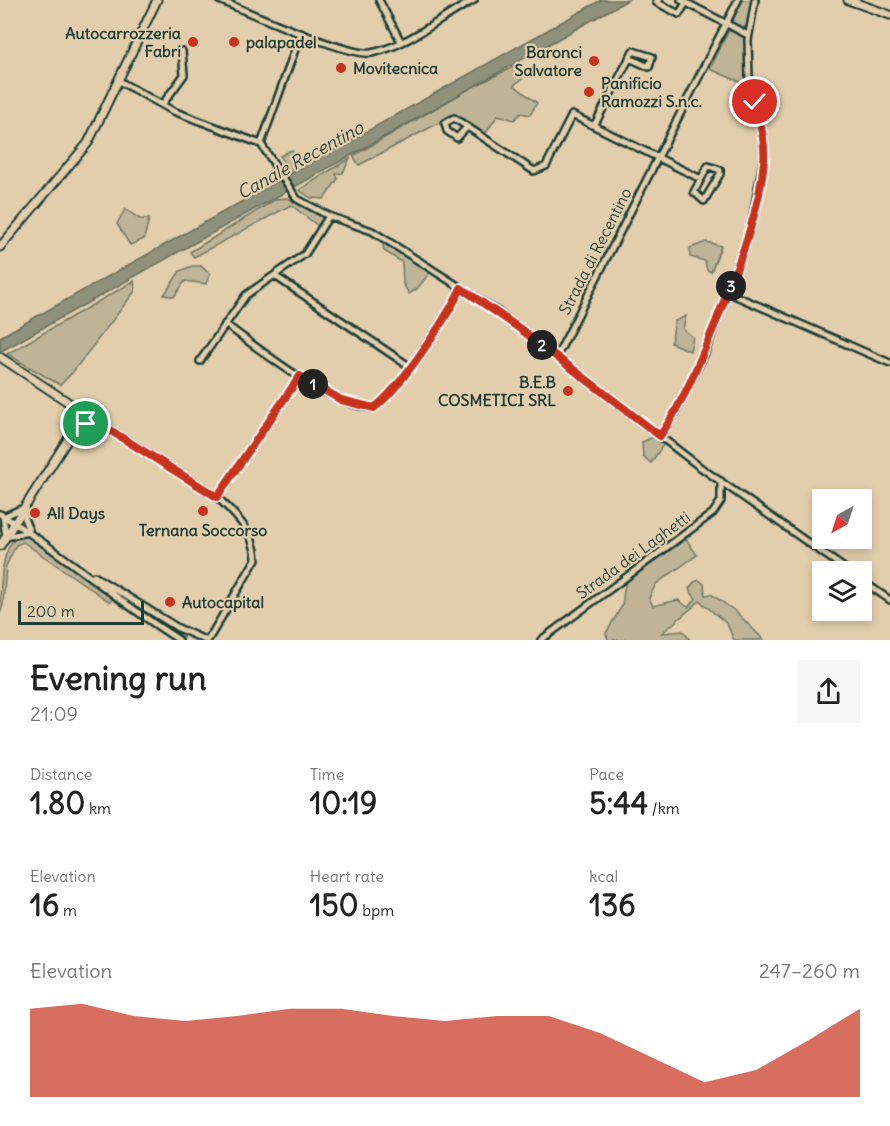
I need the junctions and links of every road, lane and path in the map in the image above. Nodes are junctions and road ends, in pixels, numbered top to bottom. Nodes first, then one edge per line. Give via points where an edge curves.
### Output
1 (157, 0) edge
2 (219, 0) edge
3 (378, 0) edge
4 (474, 0) edge
5 (659, 0) edge
6 (738, 0) edge
7 (755, 0) edge
8 (848, 0) edge
9 (683, 1) edge
10 (890, 15) edge
11 (726, 24) junction
12 (301, 33) junction
13 (748, 35) junction
14 (401, 42) junction
15 (182, 51) dead end
16 (629, 58) dead end
17 (119, 81) junction
18 (162, 105) junction
19 (594, 126) junction
20 (467, 127) dead end
21 (261, 144) junction
22 (657, 158) junction
23 (701, 179) junction
24 (329, 216) junction
25 (0, 247) edge
26 (275, 276) junction
27 (461, 288) junction
28 (729, 293) junction
29 (225, 324) junction
30 (557, 356) junction
31 (0, 357) edge
32 (200, 362) dead end
33 (890, 363) edge
34 (409, 366) junction
35 (300, 376) junction
36 (65, 401) junction
37 (84, 414) junction
38 (100, 424) junction
39 (75, 431) junction
40 (660, 436) junction
41 (723, 483) junction
42 (217, 497) junction
43 (25, 507) junction
44 (1, 515) edge
45 (15, 522) junction
46 (29, 532) junction
47 (6, 537) junction
48 (0, 546) edge
49 (834, 561) edge
50 (72, 563) junction
51 (872, 588) edge
52 (890, 600) edge
53 (179, 640) edge
54 (207, 640) edge
55 (541, 640) edge

1 - 17 main road
2 - 12 street
3 - 14 street
4 - 14 street
5 - 9 street via 656,2 679,14
6 - 11 street, Strada di Recentino
7 - 13 street
8 - 10 main road
9 - 11 street
11 - 13 street
11 - 22 street, Strada di Recentino
12 - 14 street via 362,54
12 - 21 street
13 - 28 street via 749,78 763,137 764,162 750,232
15 - 18 street via 183,75
16 - 19 street
17 - 18 street
17 - 25 main road via 76,160
18 - 21 street
19 - 20 street via 572,115 546,166 534,171
19 - 22 street
21 - 24 street via 291,191 312,209
22 - 23 street
22 - 30 street, Strada di Recentino
23 - 23 street via 694,192 704,201 720,170 708,166
24 - 26 street via 305,254
24 - 27 street via 372,231
26 - 29 street via 246,295
26 - 34 street
27 - 30 street
27 - 34 street via 436,331
28 - 33 street
28 - 40 street via 691,385
29 - 32 street
29 - 35 street
30 - 40 street
31 - 36 main road
34 - 35 street via 374,408 341,400
35 - 42 street
36 - 37 main road
36 - 39 main road via 73,410
37 - 38 main road
37 - 39 main road
38 - 39 main road via 86,424
38 - 42 street
39 - 43 main road
40 - 41 street
41 - 49 street
41 - 55 street, Strada dei Laghetti via 721,501 713,513
42 - 54 street via 247,531 256,559
43 - 44 street via 14,514
43 - 45 main road
43 - 46 street
44 - 45 street
44 - 47 street
45 - 46 street
45 - 47 main road
46 - 47 street
46 - 50 street
47 - 48 main road
50 - 53 street
50 - 54 street via 178,628
51 - 52 street

